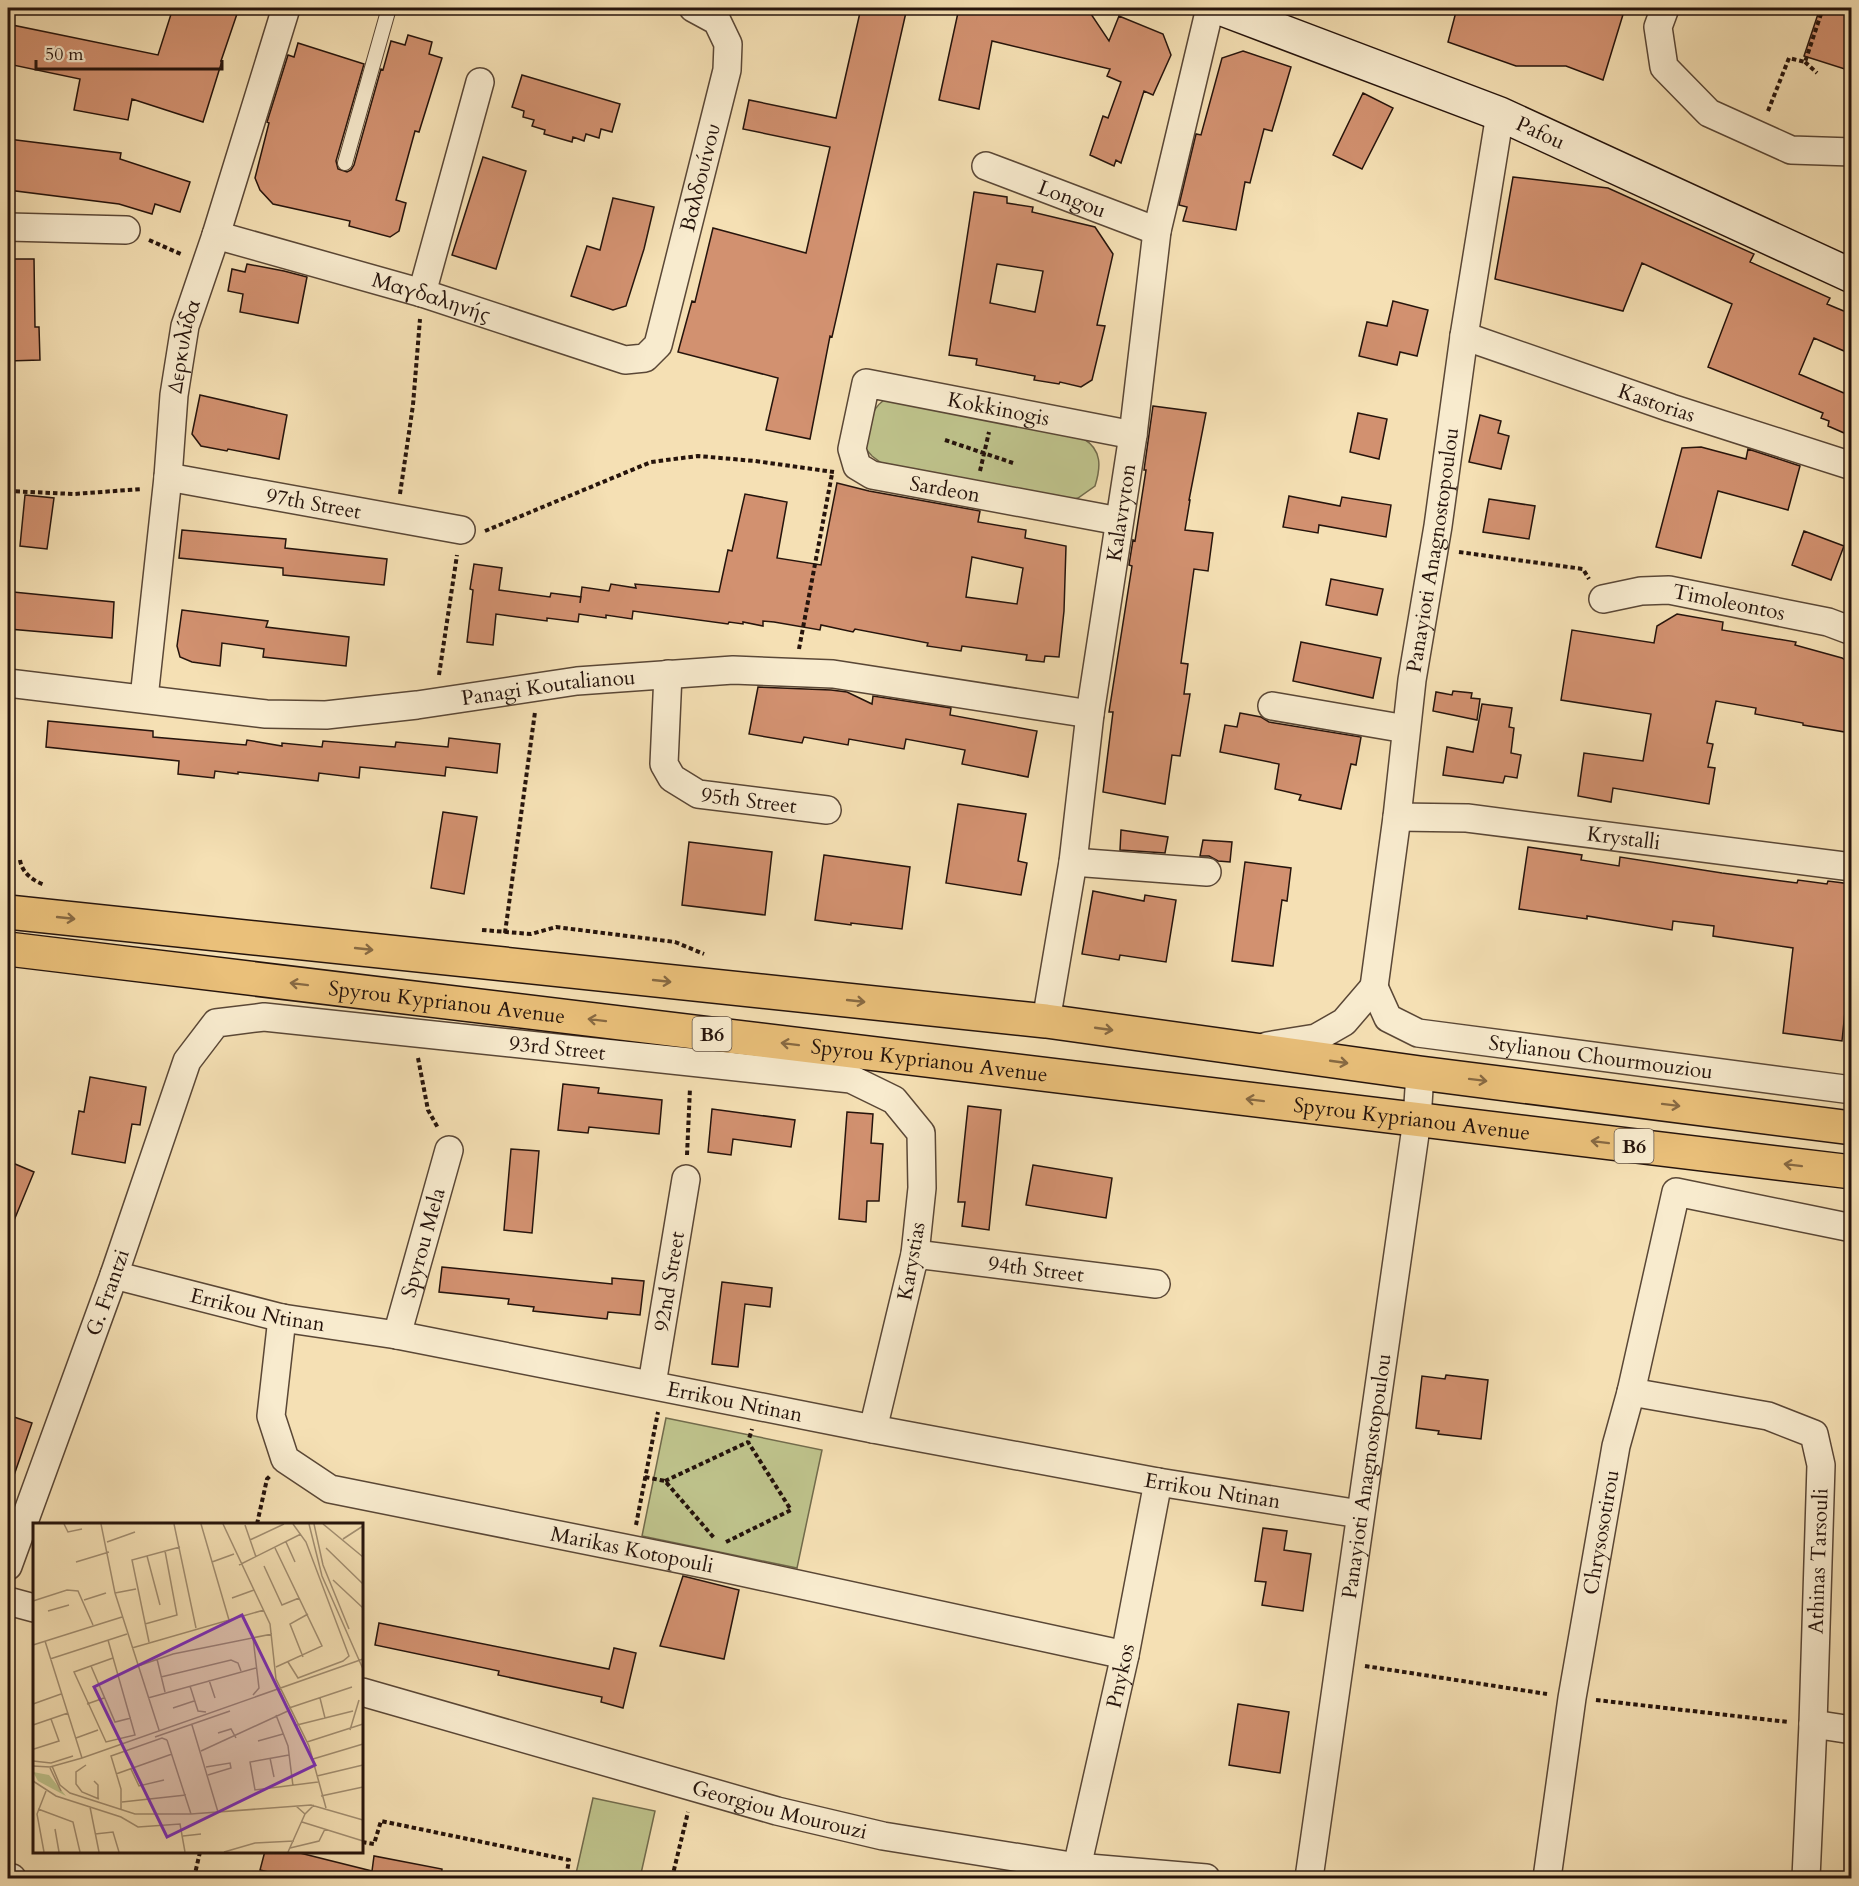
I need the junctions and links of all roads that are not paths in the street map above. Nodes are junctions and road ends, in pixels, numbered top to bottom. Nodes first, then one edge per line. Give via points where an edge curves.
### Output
1 (286, 8) edge
2 (389, 8) edge
3 (693, 8) edge
4 (1210, 8) edge
5 (1220, 8) edge
6 (1665, 8) edge
7 (480, 82) dead end
8 (1500, 114) junction
9 (1851, 152) edge
10 (345, 163) dead end
11 (986, 166) dead end
12 (8, 227) edge
13 (126, 230) road end
14 (1157, 231) junction
15 (216, 235) junction
16 (1851, 276) edge
17 (422, 293) junction
18 (1464, 336) junction
19 (645, 358) joint
20 (1133, 435) junction
21 (1851, 466) edge
22 (845, 469) joint
23 (167, 482) junction
24 (1119, 521) junction
25 (461, 530) road end
26 (1603, 599) road end
27 (1851, 631) edge
28 (668, 674) junction
29 (8, 683) edge
30 (144, 699) junction
31 (1272, 706) dead end
32 (1090, 714) junction
33 (1406, 729) junction
34 (827, 810) dead end
35 (1397, 817) junction
36 (1073, 862) junction
37 (1851, 867) edge
38 (1207, 872) dead end
39 (8, 912) edge
40 (8, 949) edge
41 (1374, 987) junction
42 (1046, 1021) junction
43 (216, 1023) joint
44 (1248, 1049) junction
45 (1419, 1073) junction
46 (1851, 1090) edge
47 (894, 1100) joint
48 (1417, 1120) junction
49 (1851, 1128) edge
50 (449, 1150) road end
51 (1851, 1172) edge
52 (686, 1179) road end
53 (1851, 1228) edge
54 (915, 1254) junction
55 (114, 1275) junction
56 (1156, 1284) dead end
57 (282, 1318) junction
58 (397, 1335) junction
59 (658, 1386) junction
60 (1631, 1392) junction
61 (873, 1429) junction
62 (1158, 1482) junction
63 (1360, 1514) junction
64 (8, 1566) edge
65 (8, 1601) edge
66 (33, 1608) edge
67 (1125, 1655) junction
68 (363, 1692) edge
69 (1813, 1724) junction
70 (1851, 1730) edge
71 (1077, 1867) junction
72 (8, 1878) edge
73 (12, 1878) edge
74 (1206, 1878) edge
75 (1309, 1878) edge
76 (1547, 1878) edge
77 (1806, 1878) edge

1 - 15 street, Δερκυλίδα
2 - 10 lane
3 - 19 street, Βαλδουίνου via 717,21 728,44 727,70 658,345
4 - 14 street, Kalavryton
5 - 8 main road, Pafou
6 - 9 street via 1658,27 1664,67 1709,113 1791,150
7 - 17 street
8 - 16 main road, Pafou
8 - 18 street, Panayioti Anagnostopoulou
11 - 14 street, Longou
12 - 13 street
14 - 20 street, Kalavryton
15 - 17 street, Μαγδαληνής
15 - 23 street, Δερκυλίδα via 185,326 174,395
17 - 19 street, Μαγδαληνής via 625,360
18 - 21 street, Kastorias
18 - 33 street, Panayioti Anagnostopoulou
20 - 22 street, Kokkinogis via 866,383
20 - 24 street, Kalavryton
22 - 24 street, Sardeon
23 - 25 street, 97th Street
23 - 30 street, Δερκυλίδα
24 - 32 street, Kalavryton
26 - 27 street, Timoleontos via 1669,590 1828,622
28 - 30 street, Panagi Koutalianou via 577,681 434,703 326,714 266,714
28 - 32 street, Panagi Koutalianou via 733,670 833,674
28 - 34 street, 95th Street via 664,764 672,778 698,794
29 - 30 street, Panagi Koutalianou
31 - 33 street
32 - 36 street, Kalavryton
33 - 35 street, Panayioti Anagnostopoulou
35 - 37 street, Krystalli via 1467,818
35 - 41 street, Panayioti Anagnostopoulou
36 - 38 street
36 - 42 street, Kalavryton
39 -> 42 main road, Spyrou Kyprianou Avenue / B6
48 -> 40 main road, Spyrou Kyprianou Avenue / B6
41 - 44 street via 1344,1022 1317,1038
41 - 46 street, Stylianou Chourmouziou via 1388,1018 1418,1033
42 -> 44 main road, Spyrou Kyprianou Avenue / B6
43 - 47 street, 93rd Street via 264,1017 851,1079
43 - 55 street, G. Frantzi via 187,1061
44 -> 45 main road, Spyrou Kyprianou Avenue / B6
45 - 48 street, Panayioti Anagnostopoulou
45 -> 49 main road, Spyrou Kyprianou Avenue / B6
47 - 54 street, Karystias via 921,1134 922,1188
51 -> 48 main road, Spyrou Kyprianou Avenue / B6
48 - 63 street, Panayioti Anagnostopoulou
50 - 58 street, Spyrou Mela
52 - 59 street, 92nd Street
53 - 60 street, Chrysosotirou via 1676,1192
54 - 56 street, 94th Street
54 - 61 street, Karystias
55 - 57 street, Errikou Ntinan
55 - 64 street, G. Frantzi
57 - 58 street, Errikou Ntinan
57 - 67 street, Marikas Kotopouli via 271,1416 285,1459 330,1489
58 - 59 street, Errikou Ntinan
59 - 61 street, Errikou Ntinan
60 - 69 street, Athinas Tarsouli via 1768,1416 1814,1434 1821,1465
60 - 76 street, Chrysosotirou via 1616,1446 1578,1664
61 - 62 street, Errikou Ntinan
62 - 63 street, Errikou Ntinan
62 - 67 street, Pnykos
63 - 75 street, Panayioti Anagnostopoulou
65 - 66 street
67 - 71 street, Pnykos
68 - 71 street, Georgiou Mourouzi via 777,1811 883,1836
69 - 70 street
69 - 77 street, Athinas Tarsouli
71 - 74 street, Georgiou Mourouzi
72 - 73 street

